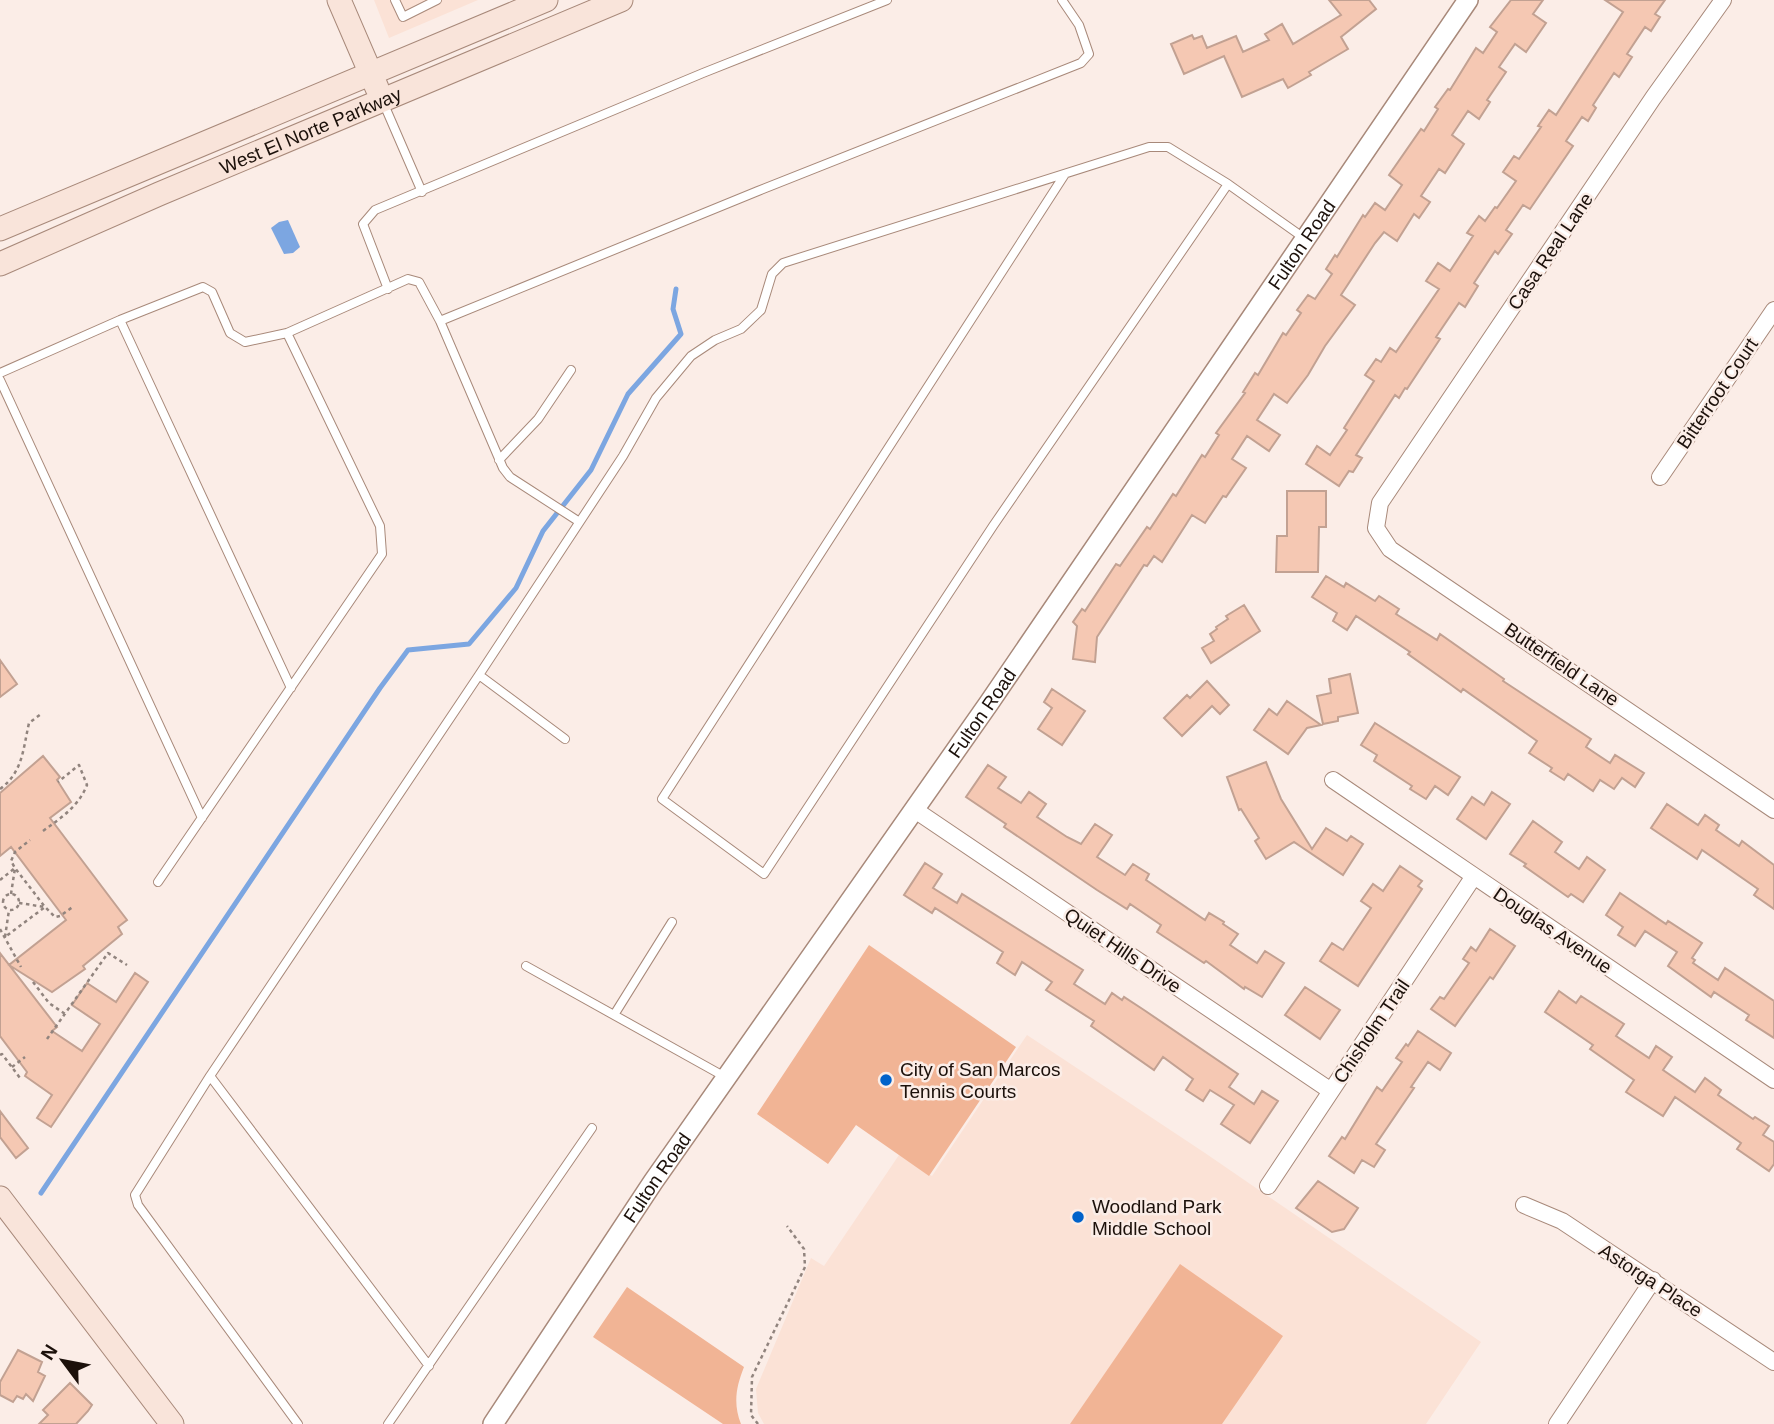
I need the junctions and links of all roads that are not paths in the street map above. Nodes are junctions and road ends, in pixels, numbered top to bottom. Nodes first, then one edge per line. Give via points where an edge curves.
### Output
1 (340, 0) edge
2 (395, 0) edge
3 (438, 0) edge
4 (546, 0) edge
5 (621, 0) edge
6 (887, 0) edge
7 (1062, 0) edge
8 (1468, 0) edge
9 (1723, 0) edge
10 (371, 74) junction
11 (383, 101) junction
12 (1065, 174) junction
13 (1228, 184) junction
14 (422, 192) junction
15 (0, 229) edge
16 (1304, 238) junction
17 (0, 264) edge
18 (388, 289) junction
19 (1774, 310) edge
20 (120, 320) junction
21 (440, 321) junction
22 (287, 333) junction
23 (571, 370) dead end
24 (0, 373) edge
25 (0, 380) edge
26 (499, 460) junction
27 (1660, 477) dead end
28 (1380, 503) joint
29 (578, 521) junction
30 (480, 675) junction
31 (291, 688) junction
32 (565, 739) dead end
33 (1333, 780) dead end
34 (915, 810) junction
35 (1774, 810) edge
36 (202, 818) junction
37 (1474, 876) junction
38 (158, 882) dead end
39 (672, 922) dead end
40 (526, 966) dead end
41 (614, 1015) junction
42 (210, 1076) junction
43 (727, 1078) junction
44 (1774, 1080) edge
45 (1331, 1091) junction
46 (592, 1128) dead end
47 (1268, 1186) dead end
48 (0, 1198) edge
49 (1524, 1205) dead end
50 (1653, 1280) junction
51 (1774, 1362) edge
52 (429, 1366) junction
53 (172, 1424) edge
54 (298, 1424) edge
55 (388, 1424) edge
56 (493, 1424) edge
57 (1557, 1424) edge

1 - 10 main road
2 - 3 lane via 402,17
4 - 10 main road, West El Norte Parkway
5 - 11 main road, West El Norte Parkway
6 - 14 lane
7 - 21 lane via 1079,25 1089,54 1081,64
8 - 16 street, Fulton Road
9 - 28 street, Casa Real Lane
10 - 11 main road
10 - 15 main road, West El Norte Parkway
11 - 14 lane
11 - 17 main road, West El Norte Parkway
12 - 13 lane via 1149,147 1168,147
12 - 13 lane via 662,799 764,874 993,526
12 - 29 lane via 783,262 772,274 761,310 741,330 691,356 656,398
13 - 16 lane
14 - 18 lane via 375,210 363,224
16 - 34 street, Fulton Road
18 - 21 lane via 408,279 419,282
18 - 22 lane
19 - 27 street, Bitterroot Court
20 - 22 lane via 203,287 212,292 230,333 245,342
20 - 24 lane
20 - 31 lane
21 - 26 lane
22 - 31 lane via 380,526 382,554
23 - 26 lane via 538,419
25 - 36 lane
26 - 29 lane via 510,477
28 - 35 street, Butterfield Lane via 1376,528 1390,549
29 - 30 lane
30 - 32 lane
30 - 42 lane
31 - 36 lane
33 - 37 street, Douglas Avenue
34 - 43 street, Fulton Road
34 - 45 street, Quiet Hills Drive
36 - 38 lane
37 - 44 street, Douglas Avenue
37 - 45 street, Chisholm Trail
39 - 41 lane
40 - 41 lane
41 - 43 lane
42 - 52 lane
42 - 54 lane via 135,1195
43 - 56 street, Fulton Road
45 - 47 street, Chisholm Trail
46 - 52 lane
48 - 53 main road
49 - 50 street, Astorga Place via 1562,1221
50 - 51 street, Astorga Place
50 - 57 street
52 - 55 lane

